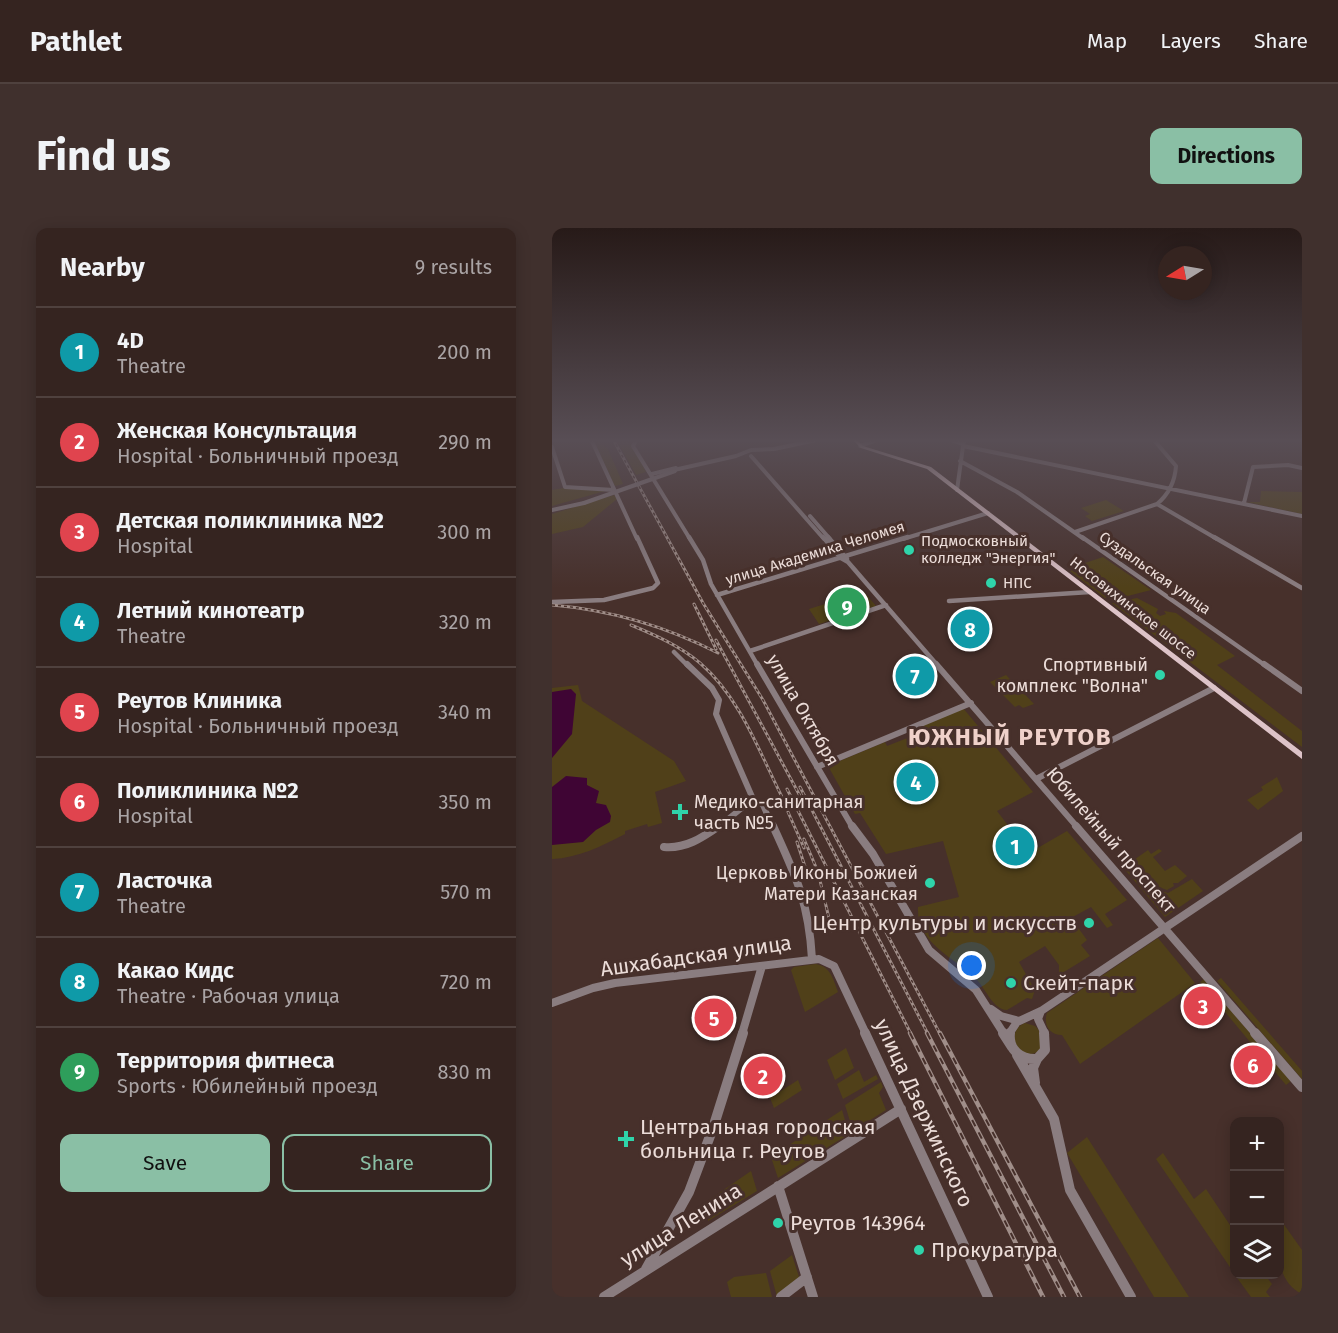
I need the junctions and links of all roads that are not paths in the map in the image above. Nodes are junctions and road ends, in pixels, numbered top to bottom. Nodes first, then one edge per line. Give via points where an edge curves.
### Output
1 (596, 489) edge
2 (621, 489) edge
3 (661, 489) edge
4 (783, 489) edge
5 (789, 489) edge
6 (1011, 489) edge
7 (1169, 489) edge
8 (1174, 489) edge
9 (1182, 489) edge
10 (1247, 489) edge
11 (614, 490) joint
12 (957, 490) edge
13 (1184, 491) junction
14 (1164, 497) junction
15 (1244, 502) junction
16 (1157, 504) junction
17 (1147, 508) junction
18 (552, 509) edge
19 (988, 513) junction
20 (1171, 513) junction
21 (1302, 516) edge
22 (1075, 532) junction
23 (845, 559) junction
24 (1302, 588) edge
25 (1090, 592) junction
26 (717, 595) junction
27 (950, 601) dead end
28 (552, 602) edge
29 (886, 605) junction
30 (750, 651) junction
31 (674, 652) dead end
32 (1214, 688) junction
33 (1302, 691) edge
34 (971, 703) junction
35 (1302, 756) edge
36 (817, 766) junction
37 (1036, 779) junction
38 (753, 799) junction
39 (1302, 836) edge
40 (664, 847) dead end
41 (1165, 927) junction
42 (812, 959) junction
43 (762, 966) junction
44 (983, 999) junction
45 (552, 1003) edge
46 (1041, 1011) junction
47 (1021, 1020) junction
48 (1041, 1026) junction
49 (1013, 1049) junction
50 (1037, 1059) junction
51 (1302, 1088) edge
52 (1037, 1089) junction
53 (901, 1109) junction
54 (778, 1186) junction
55 (644, 1272) junction
56 (807, 1277) junction
57 (603, 1297) edge
58 (781, 1297) edge
59 (813, 1297) edge
60 (988, 1297) edge
61 (1131, 1297) edge

1 - 11 street
2 - 18 street, bridge
3 - 26 street, улица Октября via 703,560
4 - 23 street, Юбилейный проспект
5 - 23 street, Юбилейный проспект
6 - 22 street, Суздальская улица
7 - 14 street
8 - 13 street
9 - 13 street
10 - 15 street
11 - 28 street via 657,585 609,599
12 - 19 main road, Носовихинское шоссе
13 - 14 street
13 - 15 street
14 - 16 street
14 - 20 street via 1165,507
15 - 21 street
16 - 17 street
16 - 20 street
17 - 20 street
17 - 22 street
19 - 23 street, улица Академика Челомея
19 - 25 main road, Носовихинское шоссе
20 - 24 street
22 - 33 street, Суздальская улица
23 - 26 street, улица Академика Челомея
23 - 29 street, Юбилейный проспект
25 - 27 street
25 - 32 main road, Носовихинское шоссе
26 - 30 street, улица Октября
29 - 30 street
29 - 34 street, Юбилейный проспект
30 - 36 street, улица Октября
31 - 38 street via 712,688 719,700 716,714
32 - 35 main road, Носовихинское шоссе
32 - 37 street
34 - 36 street
34 - 37 street, Юбилейный проспект
36 - 44 street, улица Октября via 929,950
37 - 41 street, Юбилейный проспект
38 - 40 street via 709,833 684,846
38 - 42 street via 763,805 800,885 810,924
39 - 41 street
41 - 46 street
41 - 51 street, Юбилейный проспект
42 - 43 street, Ашхабадская улица
42 - 53 street, улица Дзержинского via 826,960 834,966
43 - 45 street, Ашхабадская улица via 604,985
43 - 55 street via 694,1181
44 - 47 street, улица Октября via 996,1013
44 - 49 street, улица Октября
46 - 47 street
46 - 48 street
47 - 48 street
47 - 49 street via 1010,1031
48 - 50 street via 1046,1047
49 - 50 street via 1023,1059
49 - 52 street, улица Октября
50 - 52 street, улица Октября via 1033,1068
52 - 61 street, улица Октября via 1054,1119 1070,1190
53 - 54 street, улица Ленина
53 - 60 street, улица Дзержинского
54 - 55 street, улица Ленина
54 - 56 street
55 - 57 street, улица Ленина
56 - 58 street
56 - 59 street

